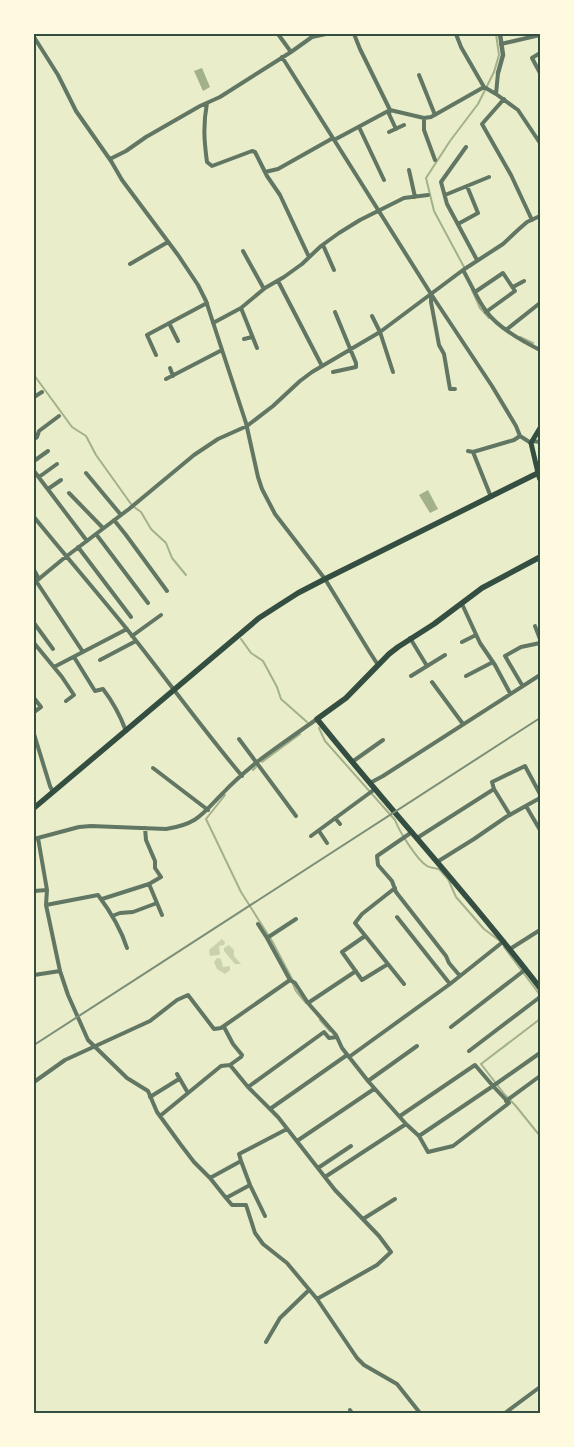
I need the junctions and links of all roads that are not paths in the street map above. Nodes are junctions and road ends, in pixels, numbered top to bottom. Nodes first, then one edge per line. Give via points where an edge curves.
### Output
1 (278, 34) edge
2 (326, 34) edge
3 (354, 34) edge
4 (456, 34) edge
5 (500, 34) edge
6 (540, 35) edge
7 (34, 37) edge
8 (502, 44) junction
9 (291, 52) junction
10 (540, 52) edge
11 (282, 58) junction
12 (498, 73) joint
13 (540, 73) edge
14 (419, 75) dead end
15 (485, 87) junction
16 (496, 94) junction
17 (504, 99) junction
18 (207, 103) junction
19 (390, 110) junction
20 (435, 115) junction
21 (424, 118) junction
22 (404, 125) dead end
23 (359, 127) junction
24 (396, 129) junction
25 (389, 132) dead end
26 (333, 139) junction
27 (540, 143) edge
28 (466, 147) dead end
29 (110, 159) junction
30 (435, 160) dead end
31 (409, 170) dead end
32 (265, 172) junction
33 (489, 177) dead end
34 (384, 180) dead end
35 (467, 186) junction
36 (428, 195) dead end
37 (445, 195) junction
38 (415, 197) junction
39 (379, 210) junction
40 (540, 216) edge
41 (532, 220) junction
42 (458, 224) junction
43 (168, 242) junction
44 (323, 245) junction
45 (243, 251) dead end
46 (309, 257) junction
47 (477, 260) junction
48 (130, 264) dead end
49 (334, 270) dead end
50 (463, 270) junction
51 (278, 281) junction
52 (524, 281) dead end
53 (513, 287) junction
54 (264, 289) junction
55 (475, 292) junction
56 (431, 294) junction
57 (540, 303) edge
58 (207, 304) junction
59 (241, 308) junction
60 (335, 312) dead end
61 (486, 312) junction
62 (372, 316) dead end
63 (169, 323) junction
64 (213, 323) junction
65 (506, 330) junction
66 (380, 332) junction
67 (252, 337) junction
68 (244, 339) dead end
69 (178, 341) dead end
70 (540, 342) edge
71 (534, 346) junction
72 (257, 348) dead end
73 (350, 349) junction
74 (222, 350) junction
75 (540, 350) edge
76 (156, 355) dead end
77 (191, 360) dead end
78 (194, 365) junction
79 (322, 366) junction
80 (170, 368) dead end
81 (333, 372) dead end
82 (393, 372) dead end
83 (173, 376) junction
84 (166, 380) dead end
85 (455, 389) dead end
86 (42, 392) dead end
87 (34, 397) edge
88 (59, 416) dead end
89 (247, 426) junction
90 (540, 428) edge
91 (520, 436) junction
92 (34, 439) edge
93 (532, 442) junction
94 (540, 442) edge
95 (48, 451) dead end
96 (34, 461) edge
97 (57, 464) dead end
98 (34, 471) edge
99 (86, 473) dead end
100 (540, 475) edge
101 (39, 477) junction
102 (61, 480) dead end
103 (48, 490) junction
104 (69, 492) dead end
105 (491, 497) junction
106 (121, 515) junction
107 (34, 516) edge
108 (114, 520) junction
109 (103, 528) junction
110 (96, 534) junction
111 (87, 541) junction
112 (78, 547) junction
113 (66, 556) junction
114 (540, 557) edge
115 (34, 570) edge
116 (324, 579) junction
117 (36, 581) edge
118 (167, 591) dead end
119 (148, 603) dead end
120 (462, 604) junction
121 (161, 615) dead end
122 (131, 617) dead end
123 (34, 623) edge
124 (535, 629) dead end
125 (127, 630) junction
126 (476, 635) junction
127 (132, 636) junction
128 (410, 638) junction
129 (540, 639) edge
130 (136, 641) junction
131 (462, 642) dead end
132 (34, 643) edge
133 (540, 643) edge
134 (53, 649) dead end
135 (82, 652) junction
136 (446, 655) dead end
137 (74, 657) junction
138 (100, 660) dead end
139 (493, 662) junction
140 (378, 664) junction
141 (427, 666) junction
142 (54, 667) junction
143 (540, 675) edge
144 (411, 676) dead end
145 (466, 676) dead end
146 (432, 682) dead end
147 (522, 685) junction
148 (174, 690) junction
149 (510, 693) junction
150 (34, 698) edge
151 (66, 701) dead end
152 (34, 712) edge
153 (317, 719) junction
154 (463, 724) junction
155 (126, 731) junction
156 (34, 734) edge
157 (240, 739) dead end
158 (383, 740) dead end
159 (257, 762) junction
160 (352, 762) junction
161 (153, 768) dead end
162 (242, 776) junction
163 (370, 783) junction
164 (494, 789) junction
165 (372, 791) junction
166 (53, 792) junction
167 (540, 794) edge
168 (540, 798) edge
169 (526, 806) junction
170 (34, 808) edge
171 (208, 810) junction
172 (510, 814) junction
173 (296, 816) dead end
174 (335, 818) junction
175 (340, 824) dead end
176 (145, 828) junction
177 (540, 830) edge
178 (319, 831) junction
179 (412, 832) junction
180 (311, 836) dead end
181 (417, 838) junction
182 (36, 839) edge
183 (327, 843) dead end
184 (437, 862) junction
185 (149, 884) junction
186 (395, 888) junction
187 (47, 890) junction
188 (34, 891) edge
189 (102, 899) junction
190 (157, 903) junction
191 (46, 905) junction
192 (162, 915) dead end
193 (112, 916) junction
194 (397, 917) dead end
195 (296, 919) dead end
196 (258, 924) dead end
197 (540, 930) edge
198 (365, 936) junction
199 (268, 937) junction
200 (502, 943) junction
201 (127, 948) dead end
202 (510, 949) junction
203 (388, 964) junction
204 (60, 971) junction
205 (356, 971) junction
206 (523, 971) junction
207 (34, 975) edge
208 (460, 976) junction
209 (291, 981) junction
210 (404, 984) dead end
211 (450, 984) junction
212 (540, 988) edge
213 (540, 997) edge
214 (308, 1003) junction
215 (224, 1027) junction
216 (451, 1027) dead end
217 (337, 1037) junction
218 (94, 1046) junction
219 (417, 1046) dead end
220 (469, 1051) dead end
221 (540, 1053) edge
222 (348, 1056) junction
223 (230, 1065) junction
224 (177, 1074) dead end
225 (540, 1076) edge
226 (179, 1079) junction
227 (368, 1081) junction
228 (34, 1082) edge
229 (495, 1084) junction
230 (248, 1087) junction
231 (374, 1089) junction
232 (188, 1093) junction
233 (150, 1097) junction
234 (508, 1099) junction
235 (270, 1109) junction
236 (160, 1116) junction
237 (400, 1116) junction
238 (406, 1124) junction
239 (287, 1129) junction
240 (420, 1136) junction
241 (297, 1141) junction
242 (351, 1146) dead end
243 (242, 1161) junction
244 (318, 1168) junction
245 (325, 1177) junction
246 (210, 1178) junction
247 (250, 1185) junction
248 (226, 1198) junction
249 (395, 1208) dead end
250 (264, 1216) dead end
251 (362, 1220) junction
252 (309, 1290) junction
253 (317, 1299) junction
254 (266, 1342) dead end
255 (540, 1387) edge
256 (420, 1413) edge
257 (506, 1413) edge

1 - 9 street
2 - 9 street via 312,37
3 - 19 street
4 - 15 street via 460,47
5 - 8 street
6 - 8 street
7 - 29 street via 76,111
8 - 12 street
9 - 11 street
10 - 13 street via 532,58
11 - 18 street
11 - 26 street
12 - 16 street
14 - 20 street
15 - 16 street
15 - 20 street
16 - 17 street
17 - 27 street via 518,110
17 - 41 street via 482,124
18 - 29 street
18 - 32 street via 203,125 207,162 212,166 252,151
19 - 21 street
19 - 23 street
19 - 24 street
20 - 21 street
21 - 30 street via 424,130
22 - 24 street
23 - 26 street
23 - 34 street
24 - 25 street
26 - 32 street via 278,169
26 - 39 street
28 - 37 street via 441,182
29 - 43 street
31 - 38 street
32 - 46 street via 280,195
33 - 35 street
35 - 37 street
35 - 42 street via 478,214
36 - 38 street
37 - 42 street
38 - 39 street via 404,198
39 - 44 street
39 - 56 street
40 - 41 street
41 - 47 street
42 - 47 street
43 - 48 street
43 - 58 street
44 - 46 street
44 - 49 street
45 - 54 street
46 - 51 street
47 - 50 street
50 - 55 street
50 - 56 street
51 - 54 street
51 - 79 street
52 - 53 street
53 - 55 street via 503,273
53 - 61 street via 515,291
54 - 59 street
55 - 61 street
56 - 66 street
56 - 85 street via 450,389
56 - 91 street via 492,386
57 - 65 street
58 - 63 street
58 - 64 street
59 - 64 street
59 - 67 street
60 - 73 street
61 - 65 street
62 - 66 street
63 - 69 street
63 - 76 street via 147,335
64 - 74 street
65 - 71 street
66 - 73 street
66 - 82 street
67 - 68 street
67 - 72 street
70 - 71 street
71 - 75 street
73 - 79 street
73 - 81 street via 356,367
74 - 78 street
74 - 89 street
77 - 78 street
78 - 83 street
79 - 89 street
80 - 83 street
83 - 84 street
86 - 87 street
88 - 92 street via 39,431
89 - 106 street via 218,439 194,455
89 - 116 street via 258,477 272,508
90 - 93 main road
91 - 93 street
91 - 105 street via 471,452
93 - 94 street
93 - 100 main road
95 - 96 street
97 - 101 street
98 - 101 street
99 - 106 street
100 - 105 main road
101 - 103 street
102 - 103 street
103 - 111 street
104 - 109 street
105 - 116 main road
106 - 108 street
107 - 113 street
108 - 109 street
108 - 118 street
109 - 110 street
110 - 111 street
110 - 119 street
111 - 112 street
112 - 113 street
112 - 122 street
113 - 117 street
113 - 125 street
114 - 120 main road via 491,582
115 - 117 street
116 - 140 street
116 - 148 main road via 259,618
117 - 135 street
120 - 126 street
120 - 128 main road
121 - 127 street
123 - 134 street
124 - 129 street
125 - 127 street
125 - 135 street
126 - 131 street
126 - 139 street
127 - 130 street
128 - 140 main road
128 - 141 street
130 - 138 street
130 - 148 street
132 - 142 street
133 - 147 street via 505,656
135 - 137 street
136 - 141 street
137 - 142 street
137 - 155 street via 95,692 103,690 109,697
139 - 145 street
139 - 149 street
140 - 153 main road via 346,698
141 - 144 street
142 - 151 street via 74,695
143 - 147 street
146 - 154 street
147 - 149 street
148 - 155 main road
148 - 162 street
149 - 154 street
150 - 152 street via 41,706
153 - 159 street
153 - 160 main road
154 - 163 street
155 - 166 main road
156 - 166 street
157 - 159 street
158 - 160 street
159 - 162 street
159 - 173 street
160 - 163 main road
161 - 171 street
162 - 171 street
163 - 165 main road
164 - 167 street via 492,782 525,766
164 - 172 street
164 - 181 street
165 - 174 street via 352,809
165 - 179 main road
166 - 170 main road
168 - 169 street
169 - 172 street
169 - 177 street
171 - 176 street via 199,818 178,827
172 - 184 street
174 - 175 street
174 - 178 street
176 - 182 street via 78,827
176 - 185 street via 155,868 161,877
178 - 180 street
178 - 183 street
179 - 181 main road
179 - 186 street via 377,856 378,865
181 - 184 main road
182 - 187 street
184 - 200 main road
185 - 189 street
185 - 190 street
186 - 198 street via 355,923
186 - 208 street
187 - 188 street
187 - 191 street
189 - 191 street via 98,895
189 - 193 street
190 - 192 street
190 - 193 street
191 - 204 street
193 - 201 street
194 - 211 street
195 - 199 street
196 - 199 street
197 - 202 street
198 - 203 street
198 - 205 street via 342,952
199 - 209 street
200 - 202 main road
200 - 208 street
202 - 206 main road
203 - 205 street via 362,980
203 - 210 street
204 - 207 street
204 - 218 street via 77,1017
205 - 214 street
206 - 212 main road
206 - 216 street
208 - 211 street
209 - 214 street
209 - 215 street
211 - 222 street
213 - 220 street
214 - 217 street
215 - 218 street via 214,1029 188,995 150,1021
215 - 223 street via 242,1055
217 - 222 street
217 - 230 street via 329,1038 324,1032
218 - 228 street via 65,1060
218 - 233 street via 128,1078 148,1091
219 - 227 street
221 - 229 street
222 - 227 street
222 - 235 street
223 - 230 street
223 - 232 street via 221,1066
224 - 226 street
225 - 234 street
226 - 232 street
226 - 233 street
227 - 231 street
229 - 234 street
229 - 237 street via 475,1065
229 - 240 street
230 - 235 street
231 - 237 street
231 - 241 street
232 - 236 street
233 - 236 street
234 - 240 street via 509,1103 453,1146 428,1152
235 - 239 street
236 - 246 street
237 - 238 street
238 - 240 street
238 - 245 street
239 - 241 street
239 - 243 street via 238,1154
241 - 244 street
242 - 244 street
243 - 246 street
243 - 247 street
244 - 245 street
245 - 251 street
246 - 248 street
247 - 248 street
247 - 250 street
248 - 252 street via 232,1205 246,1205 249,1220 259,1239 287,1263
249 - 251 street via 393,1201
251 - 253 street via 391,1252 378,1265
252 - 253 street
252 - 254 street via 280,1318
253 - 256 street via 357,1358 397,1384
255 - 257 street

